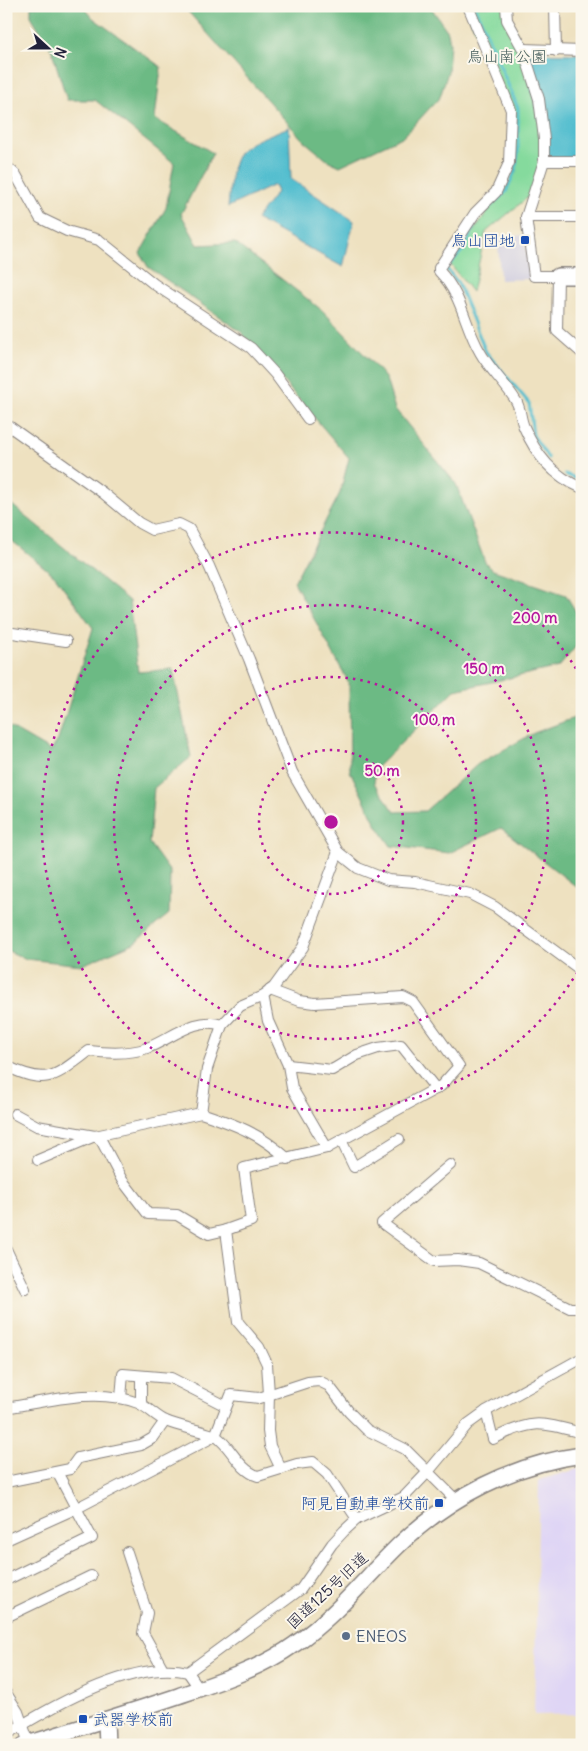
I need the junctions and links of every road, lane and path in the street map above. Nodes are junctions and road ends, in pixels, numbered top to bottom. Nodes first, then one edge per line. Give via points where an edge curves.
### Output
1 (468, 6) edge
2 (506, 6) edge
3 (556, 6) edge
4 (523, 49) junction
5 (556, 51) junction
6 (582, 51) edge
7 (544, 161) junction
8 (582, 161) edge
9 (6, 166) edge
10 (526, 217) junction
11 (582, 217) edge
12 (558, 276) junction
13 (582, 276) edge
14 (582, 354) edge
15 (308, 419) dead end
16 (6, 424) edge
17 (582, 488) edge
18 (6, 632) edge
19 (66, 641) dead end
20 (338, 852) junction
21 (582, 971) edge
22 (266, 993) junction
23 (222, 1025) junction
24 (288, 1065) junction
25 (6, 1066) edge
26 (436, 1089) junction
27 (200, 1113) junction
28 (15, 1114) dead end
29 (95, 1136) junction
30 (399, 1139) dead end
31 (342, 1140) junction
32 (327, 1148) junction
33 (288, 1159) junction
34 (38, 1160) dead end
35 (450, 1165) dead end
36 (226, 1230) junction
37 (6, 1249) edge
38 (25, 1289) dead end
39 (582, 1308) edge
40 (582, 1358) edge
41 (142, 1376) junction
42 (269, 1394) junction
43 (121, 1398) junction
44 (140, 1404) junction
45 (226, 1406) junction
46 (6, 1408) edge
47 (486, 1411) junction
48 (165, 1421) junction
49 (582, 1433) edge
50 (215, 1436) junction
51 (582, 1455) edge
52 (281, 1469) junction
53 (57, 1472) junction
54 (428, 1473) junction
55 (6, 1482) edge
56 (456, 1500) junction
57 (77, 1508) junction
58 (357, 1519) junction
59 (6, 1540) edge
60 (127, 1552) dead end
61 (90, 1576) dead end
62 (6, 1580) edge
63 (6, 1617) edge
64 (163, 1668) junction
65 (188, 1672) junction
66 (199, 1688) junction
67 (6, 1693) edge
68 (106, 1720) junction
69 (23, 1724) junction
70 (6, 1735) edge
71 (26, 1744) edge
72 (107, 1745) edge

1 - 17 street via 511,110 510,163 496,192 475,213 439,268 458,295 480,352 516,400 523,425 536,450 550,469 566,482
2 - 4 street via 507,20
3 - 5 street
4 - 5 street
4 - 7 street via 539,99
5 - 6 street
7 - 8 street
7 - 10 street
9 - 15 street via 16,175 40,218 67,231 99,240 154,284 251,348
10 - 11 street
10 - 12 street via 534,276
12 - 13 street
12 - 14 street via 557,331
16 - 20 street via 103,493 139,523 152,530 179,524 189,529 216,583 292,772
18 - 19 street
20 - 21 street via 358,868 388,880 415,882 470,894 495,907
20 - 22 street via 303,947
22 - 23 street via 240,1006
22 - 24 street via 268,1022
22 - 26 street via 315,1003 397,997 413,1002 459,1066
23 - 25 street via 193,1023 172,1038 144,1049 89,1051 53,1075 41,1078
23 - 27 street via 207,1069
24 - 26 street via 332,1070 357,1055 401,1045
24 - 32 street via 292,1088
26 - 31 street
27 - 29 street
27 - 33 street via 246,1128 272,1144
28 - 29 street via 37,1126
29 - 34 street
29 - 36 street via 101,1140 122,1180 148,1214 177,1215 209,1234
30 - 31 street via 354,1168
31 - 32 street
32 - 33 street
33 - 36 street via 244,1168 250,1221
35 - 39 street via 382,1224 434,1261 479,1263 570,1308
36 - 42 street via 238,1322 259,1347 267,1364
37 - 38 street
40 - 47 street
41 - 43 street via 123,1374
41 - 44 street
41 - 45 street via 171,1378
42 - 45 street via 259,1398 230,1395
42 - 52 street via 270,1446
42 - 54 street via 320,1381 329,1386 367,1430 404,1449
43 - 44 street
43 - 46 street via 89,1396
44 - 48 street
45 - 50 street
47 - 49 street via 493,1439 533,1423
47 - 54 street via 461,1431
48 - 50 street
48 - 53 street via 153,1438 141,1445 78,1458 70,1469
50 - 52 street via 252,1474 258,1476
50 - 57 street
51 - 56 street, 国道125号旧道 via 514,1472
52 - 58 street via 313,1462 327,1474
53 - 55 street
53 - 57 street
54 - 56 street
54 - 58 street via 404,1497
56 - 66 street, 国道125号旧道 via 399,1545 336,1610 296,1644 260,1665
57 - 59 street
57 - 62 street via 92,1538
58 - 65 street via 332,1544 301,1589
60 - 64 street via 148,1613 143,1633
61 - 63 street
64 - 65 street
64 - 69 street via 100,1685
65 - 66 street
66 - 68 street, 国道125号旧道
67 - 69 street
68 - 71 street, 国道125号旧道
68 - 72 street
69 - 70 street
69 - 71 street

